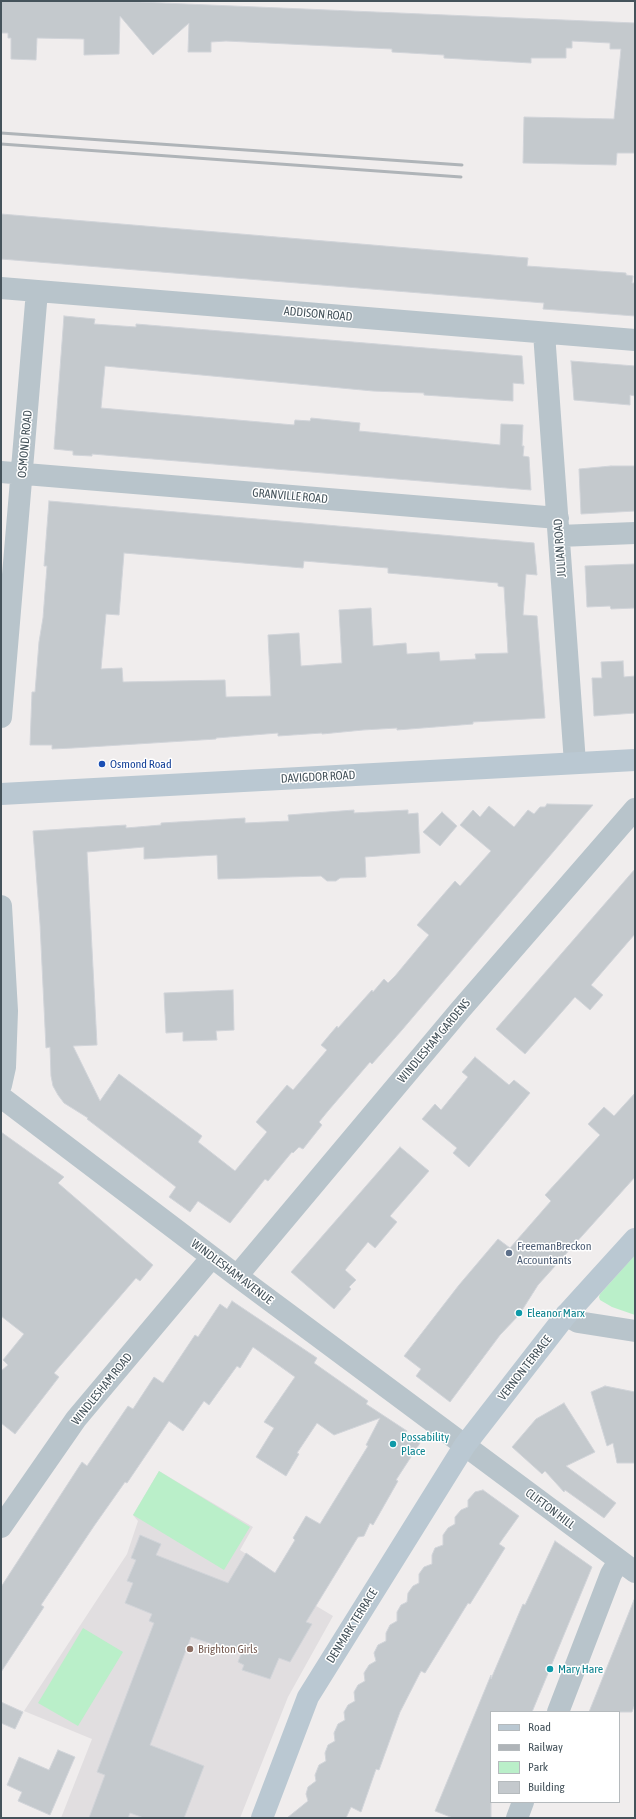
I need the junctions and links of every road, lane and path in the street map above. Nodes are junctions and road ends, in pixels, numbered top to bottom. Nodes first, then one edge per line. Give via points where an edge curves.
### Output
1 (1, 288) edge
2 (37, 291) junction
3 (544, 333) junction
4 (635, 340) edge
5 (1, 472) edge
6 (22, 474) junction
7 (558, 527) junction
8 (635, 534) edge
9 (1, 717) edge
10 (635, 760) edge
11 (575, 763) junction
12 (1, 794) edge
13 (635, 809) edge
14 (1, 906) edge
15 (2, 1072) edge
16 (1, 1098) edge
17 (635, 1239) edge
18 (212, 1257) junction
19 (237, 1276) junction
20 (566, 1315) junction
21 (635, 1331) edge
22 (465, 1445) junction
23 (1, 1528) edge
24 (627, 1567) edge
25 (558, 1711) edge
26 (523, 1803) edge
27 (262, 1818) edge
28 (517, 1818) edge

1 - 2 street, ADDISON ROAD
2 - 3 street, ADDISON ROAD
2 - 6 street, OSMOND ROAD
3 - 4 street, ADDISON ROAD
3 - 7 street, JULIAN ROAD
5 - 6 street, GRANVILLE ROAD
6 - 7 street, GRANVILLE ROAD
6 - 9 street, OSMOND ROAD
7 - 8 street, GRANVILLE ROAD
7 - 11 street, JULIAN ROAD
10 - 11 main road, DAVIGDOR ROAD
11 - 12 main road, DAVIGDOR ROAD
13 - 19 street, WINDLESHAM GARDENS via 461,1009
14 - 15 street via 7,1011
16 - 18 street, WINDLESHAM AVENUE
17 - 20 main road, VERNON TERRACE
18 - 19 street, WINDLESHAM AVENUE
18 - 23 street, WINDLESHAM ROAD via 76,1419
19 - 22 street, WINDLESHAM AVENUE
20 - 21 street via 578,1322
20 - 22 main road, VERNON TERRACE
22 - 24 street, CLIFTON HILL
22 - 27 main road, DENMARK TERRACE via 308,1697
24 - 25 street via 611,1574
26 - 28 street

